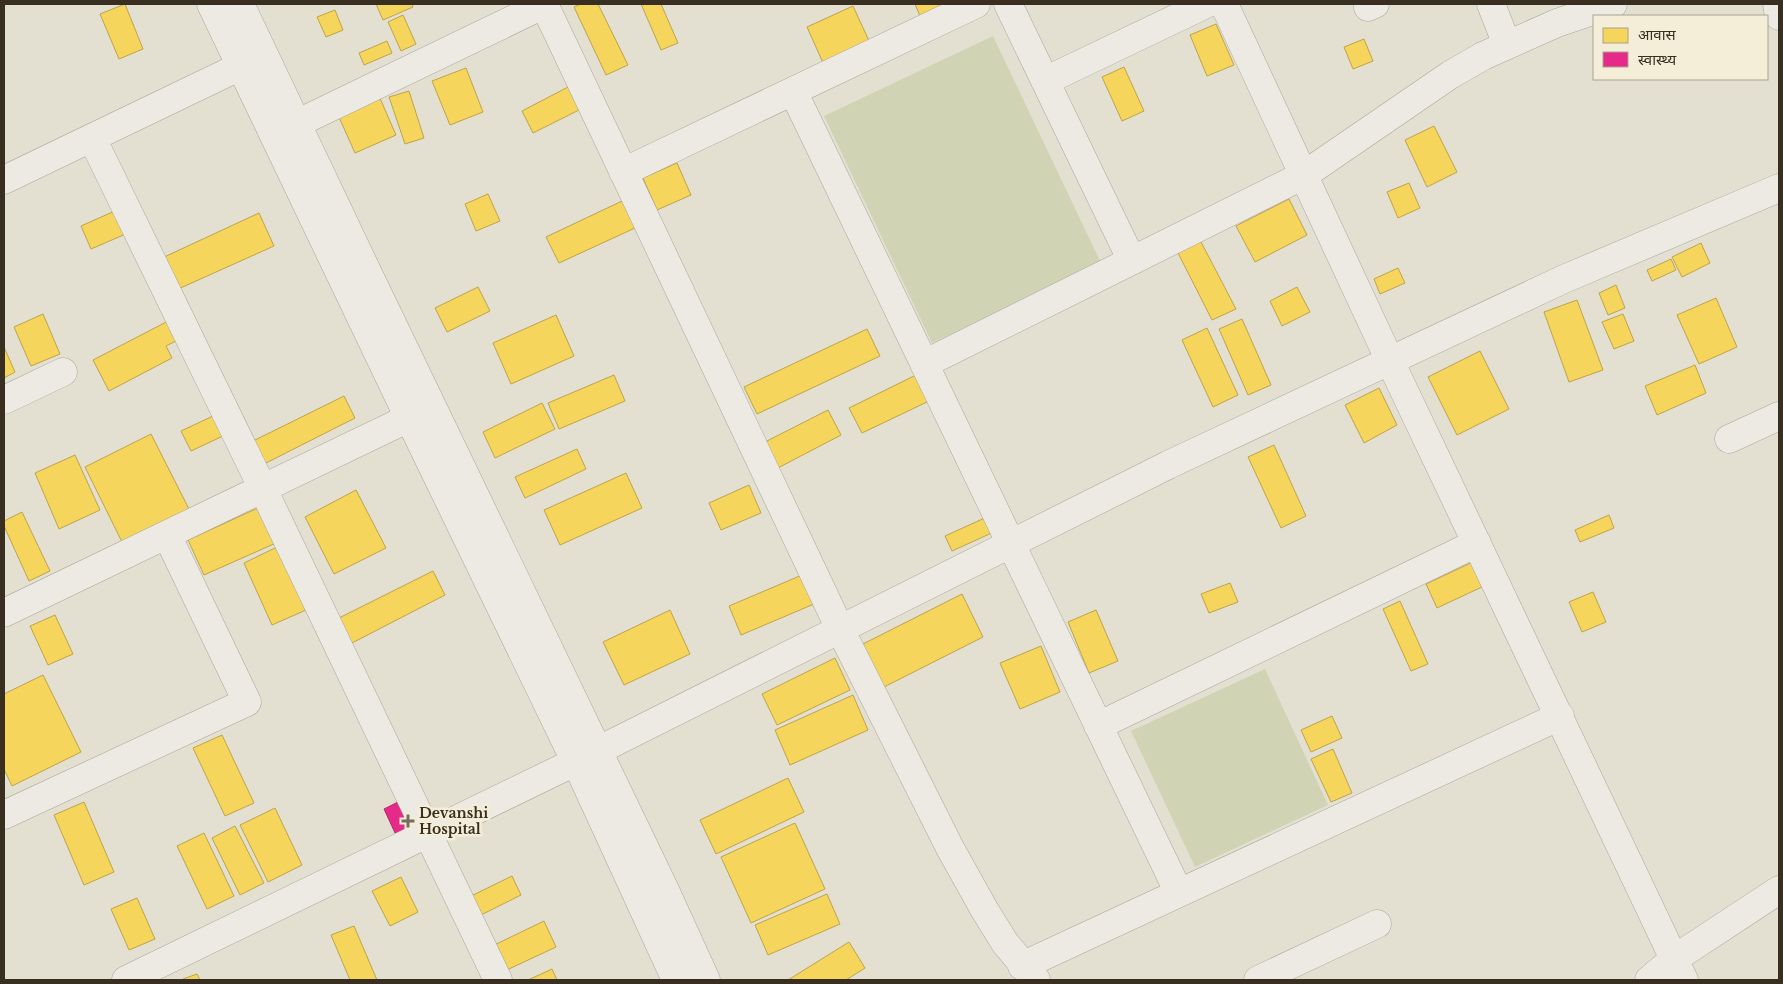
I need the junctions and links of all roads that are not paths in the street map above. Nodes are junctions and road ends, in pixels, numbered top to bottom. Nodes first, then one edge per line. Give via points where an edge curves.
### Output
1 (211, 4) edge
2 (240, 4) edge
3 (544, 4) edge
4 (976, 4) edge
5 (1008, 4) edge
6 (1206, 4) edge
7 (1224, 4) edge
8 (1491, 4) edge
9 (1614, 4) edge
10 (1776, 4) edge
11 (1779, 16) edge
12 (1507, 45) junction
13 (241, 66) junction
14 (1046, 81) junction
15 (793, 91) junction
16 (296, 124) junction
17 (92, 138) junction
18 (624, 172) junction
19 (1304, 175) junction
20 (4, 180) edge
21 (1779, 188) edge
22 (1132, 261) junction
23 (1390, 361) junction
24 (924, 364) junction
25 (63, 372) dead end
26 (4, 400) edge
27 (1779, 416) edge
28 (409, 418) junction
29 (1729, 439) dead end
30 (263, 489) junction
31 (167, 535) junction
32 (1010, 544) junction
33 (1477, 544) junction
34 (4, 613) edge
35 (840, 629) junction
36 (1560, 716) junction
37 (1098, 726) junction
38 (586, 756) junction
39 (4, 815) edge
40 (428, 833) junction
41 (1779, 890) edge
42 (1178, 893) junction
43 (1377, 924) dead end
44 (1679, 970) edge
45 (1029, 973) edge
46 (126, 980) edge
47 (498, 980) edge
48 (676, 980) edge
49 (706, 980) edge
50 (1258, 980) edge
51 (1650, 980) edge

1 - 13 street
2 - 16 street
3 - 16 street
3 - 18 street
4 - 15 street
5 - 14 street
6 - 14 street
7 - 19 street
8 - 12 street
9 - 12 street via 1557,23
10 - 11 street
12 - 19 street via 1450,75
13 - 17 street
13 - 28 street
14 - 22 street
15 - 18 street
15 - 24 street
16 - 38 street
17 - 20 street
17 - 30 street
18 - 35 street
19 - 22 street
19 - 23 street
21 - 23 street via 1564,279
22 - 24 street
23 - 32 street via 1168,465
23 - 33 street
24 - 32 street
25 - 26 street
27 - 29 street
28 - 30 street
28 - 38 street
30 - 31 street
30 - 40 street
31 - 34 street
31 - 39 street via 247,702
32 - 35 street
32 - 37 street
33 - 36 street
33 - 37 street
35 - 38 street
35 - 45 street via 950,848 984,909
36 - 42 street
36 - 44 street
37 - 42 street
38 - 40 street
38 - 48 street
38 - 49 street via 665,890
40 - 46 street
40 - 47 street
41 - 44 street
42 - 45 street
43 - 50 street
44 - 51 street

